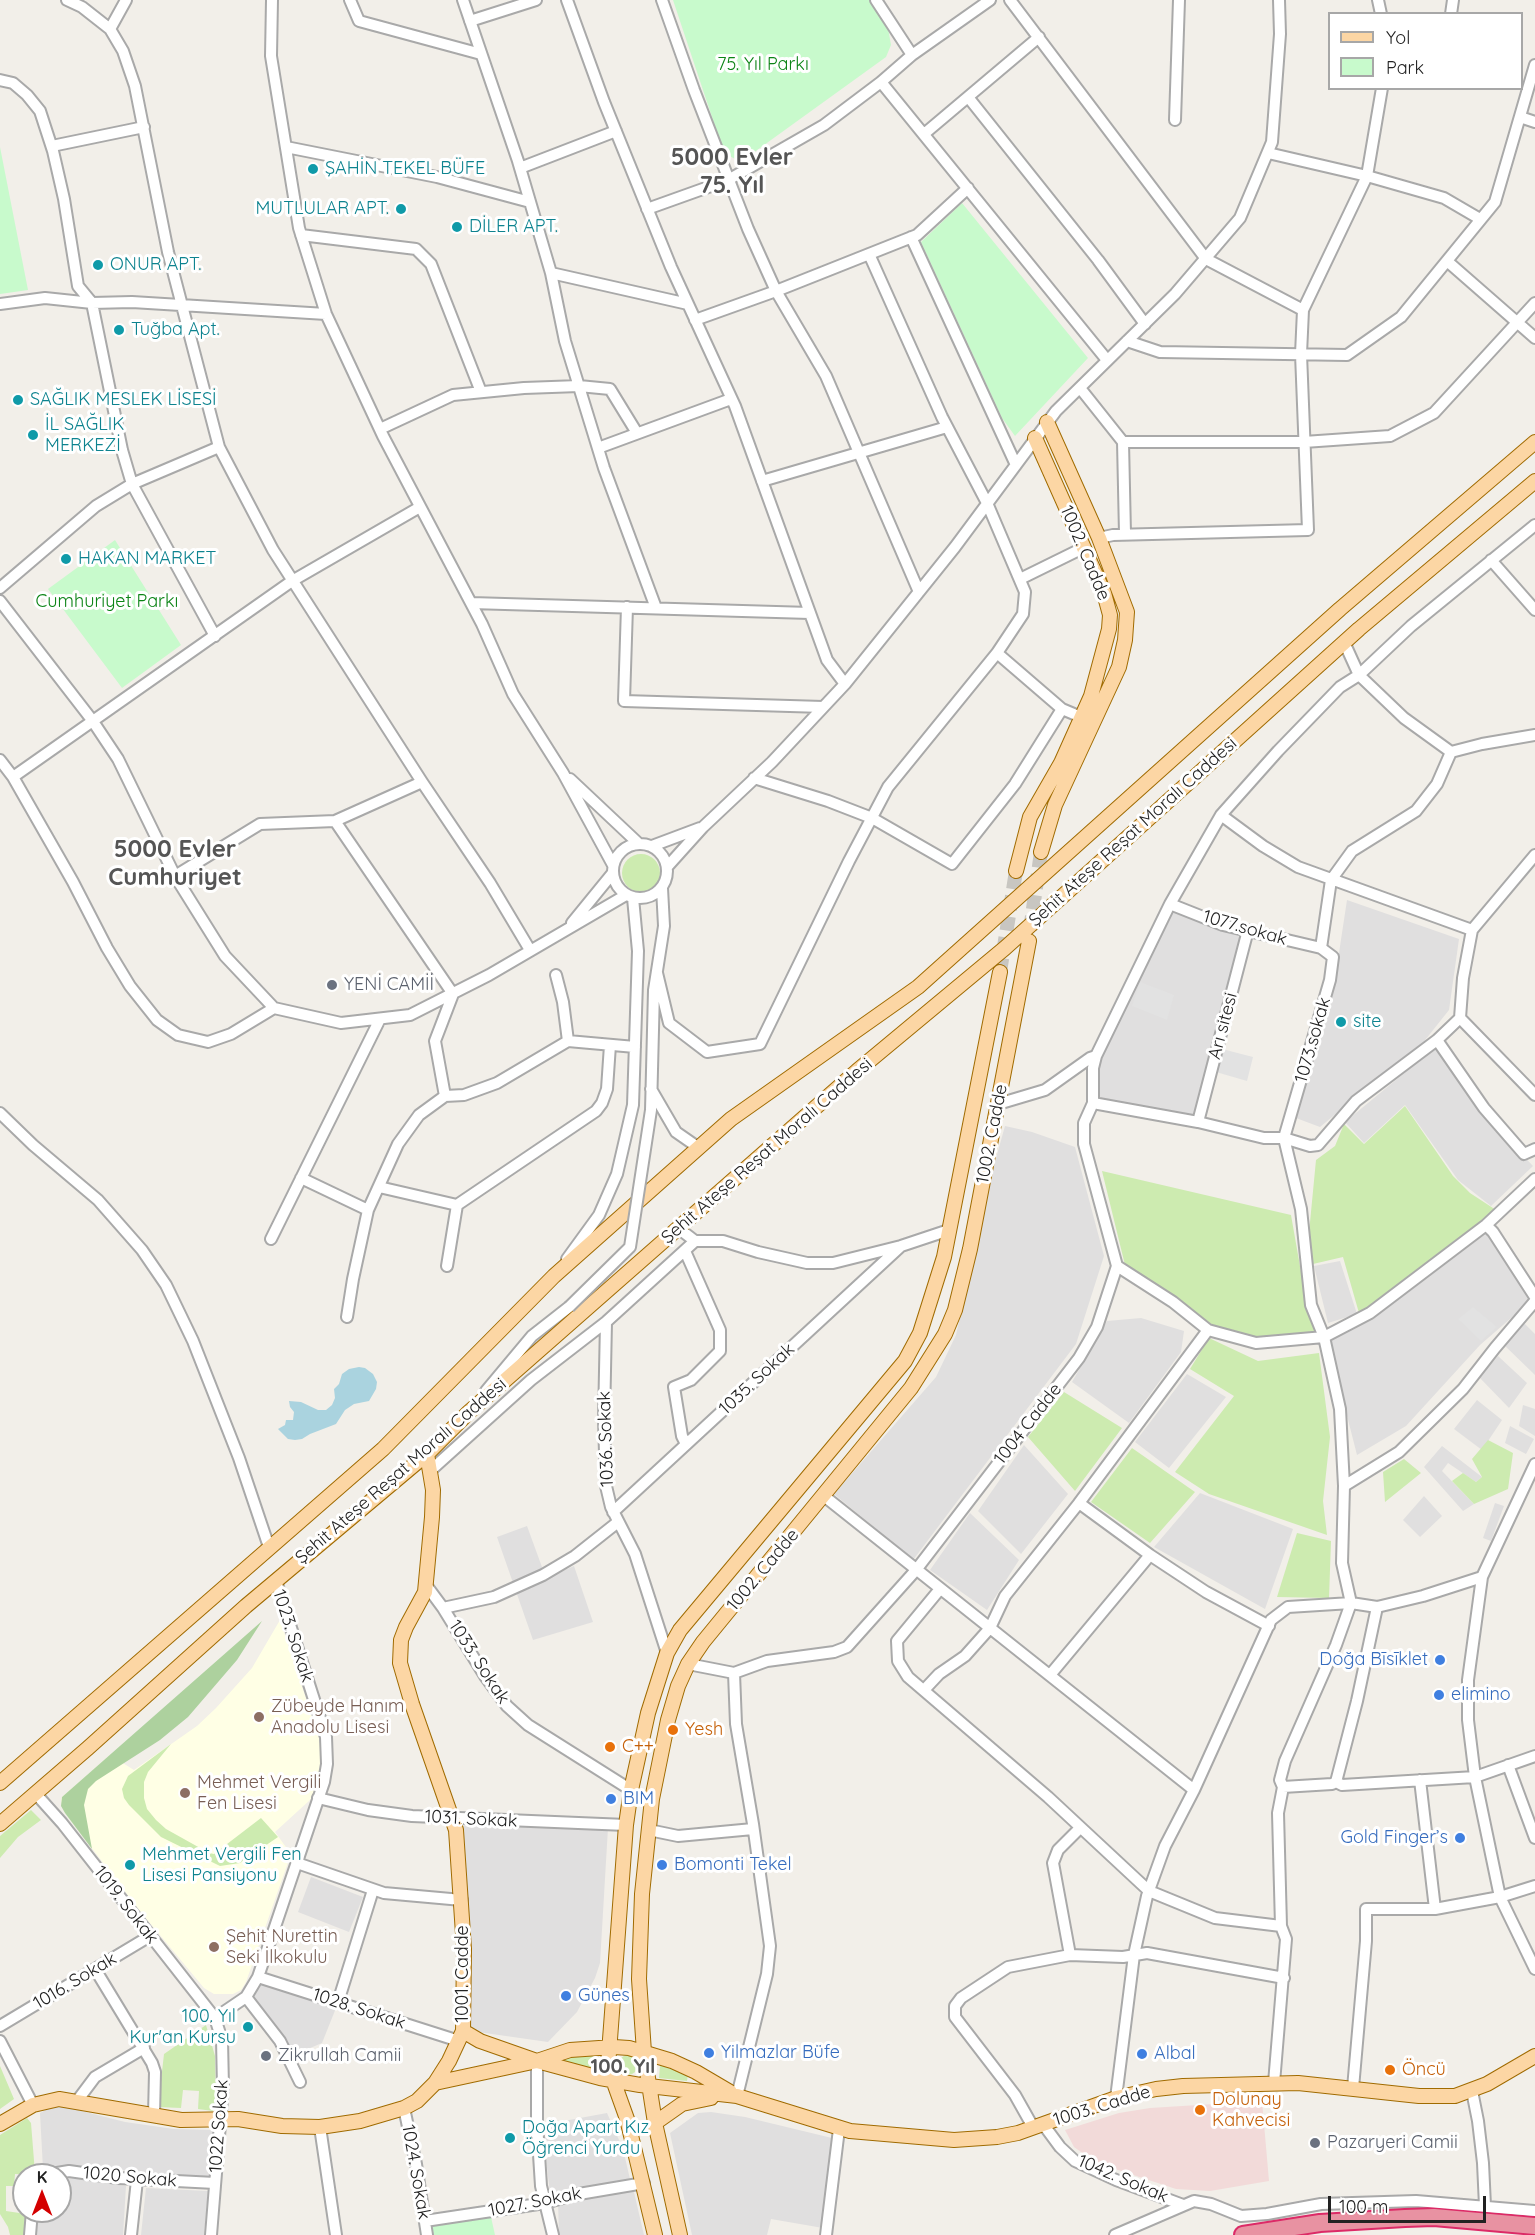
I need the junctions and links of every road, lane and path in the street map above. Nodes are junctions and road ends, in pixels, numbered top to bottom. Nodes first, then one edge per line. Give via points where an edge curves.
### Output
1 (67, 0) edge
2 (126, 0) edge
3 (272, 0) edge
4 (350, 0) edge
5 (463, 0) edge
6 (536, 0) edge
7 (567, 0) edge
8 (662, 0) edge
9 (876, 0) edge
10 (990, 0) edge
11 (1010, 0) edge
12 (1179, 0) edge
13 (1279, 0) edge
14 (470, 21) junction
15 (110, 29) junction
16 (1038, 37) junction
17 (481, 54) junction
18 (912, 55) junction
19 (1535, 65) edge
20 (1526, 79) edge
21 (0, 80) edge
22 (882, 82) junction
23 (1382, 90) edge
24 (968, 97) junction
25 (1520, 117) junction
26 (1175, 120) dead end
27 (1535, 122) edge
28 (144, 128) junction
29 (616, 131) junction
30 (924, 134) junction
31 (52, 146) junction
32 (286, 147) junction
33 (1268, 153) junction
34 (520, 168) junction
35 (1367, 176) junction
36 (728, 180) junction
37 (968, 188) junction
38 (530, 202) junction
39 (647, 209) junction
40 (1480, 219) junction
41 (301, 235) junction
42 (910, 237) junction
43 (869, 254) junction
44 (1206, 259) junction
45 (1446, 261) junction
46 (551, 273) junction
47 (776, 291) junction
48 (92, 303) junction
49 (1535, 303) edge
50 (0, 304) edge
51 (688, 304) junction
52 (182, 305) junction
53 (1303, 310) junction
54 (326, 314) junction
55 (695, 320) junction
56 (1516, 323) junction
57 (1145, 324) junction
58 (1535, 338) edge
59 (1127, 341) junction
60 (1301, 354) junction
61 (1107, 360) junction
62 (579, 386) junction
63 (1080, 388) junction
64 (481, 392) junction
65 (732, 399) junction
66 (1047, 422) junction
67 (947, 427) junction
68 (380, 429) junction
69 (637, 433) junction
70 (1035, 438) junction
71 (1123, 442) junction
72 (1304, 442) junction
73 (1535, 442) edge
74 (219, 447) junction
75 (598, 448) junction
76 (859, 454) junction
77 (1016, 465) junction
78 (762, 481) junction
79 (1535, 481) edge
80 (132, 484) junction
81 (987, 503) junction
82 (420, 507) junction
83 (1535, 525) edge
84 (1125, 534) junction
85 (1099, 538) junction
86 (1083, 548) junction
87 (1491, 560) junction
88 (1020, 579) junction
89 (292, 581) junction
90 (0, 588) edge
91 (919, 592) junction
92 (0, 601) edge
93 (471, 603) junction
94 (627, 607) junction
95 (656, 608) junction
96 (1535, 610) edge
97 (810, 613) junction
98 (216, 636) junction
99 (1344, 642) junction
100 (998, 653) junction
101 (1359, 675) junction
102 (845, 684) junction
103 (823, 707) junction
104 (1062, 709) junction
105 (92, 720) junction
106 (1087, 720) junction
107 (1535, 735) edge
108 (1451, 753) junction
109 (0, 760) edge
110 (563, 773) junction
111 (13, 777) junction
112 (754, 778) junction
113 (422, 783) junction
114 (1221, 816) junction
115 (872, 818) junction
116 (335, 821) junction
117 (703, 826) junction
118 (638, 843) junction
119 (652, 846) junction
120 (1041, 852) tunnel mouth
121 (1535, 855) edge
122 (667, 867) junction
123 (613, 869) junction
124 (1016, 871) tunnel mouth
125 (175, 876) junction
126 (1331, 880) junction
127 (662, 888) junction
128 (630, 896) junction
129 (1170, 904) junction
130 (568, 928) junction
131 (1248, 930) junction
132 (1472, 930) junction
133 (1029, 941) tunnel mouth
134 (1321, 948) junction
135 (530, 950) junction
136 (1000, 972) tunnel mouth
137 (657, 973) junction
138 (556, 975) dead end
139 (453, 994) junction
140 (274, 1008) junction
141 (380, 1018) junction
142 (1460, 1018) junction
143 (1437, 1040) junction
144 (568, 1041) junction
145 (610, 1045) junction
146 (635, 1047) junction
147 (1096, 1056) junction
148 (651, 1089) junction
149 (1535, 1095) edge
150 (445, 1096) junction
151 (975, 1101) junction
152 (1093, 1103) junction
153 (998, 1104) junction
154 (0, 1113) edge
155 (1198, 1122) junction
156 (1284, 1138) junction
157 (699, 1148) junction
158 (1535, 1149) edge
159 (301, 1178) junction
160 (1535, 1179) edge
161 (379, 1187) junction
162 (457, 1205) junction
163 (368, 1210) junction
164 (1486, 1225) junction
165 (678, 1228) junction
166 (949, 1230) junction
167 (973, 1234) junction
168 (271, 1239) dead end
169 (695, 1241) junction
170 (901, 1246) junction
171 (685, 1251) junction
172 (447, 1266) dead end
173 (1117, 1266) junction
174 (554, 1276) junction
175 (1535, 1299) edge
176 (347, 1317) dead end
177 (606, 1322) junction
178 (1208, 1330) junction
179 (1324, 1337) junction
180 (469, 1412) junction
181 (686, 1444) junction
182 (427, 1454) junction
183 (1535, 1464) edge
184 (430, 1471) junction
185 (804, 1481) junction
186 (1344, 1486) junction
187 (824, 1496) junction
188 (1079, 1503) junction
189 (616, 1517) junction
190 (269, 1547) junction
191 (1150, 1555) junction
192 (916, 1570) junction
193 (1482, 1577) junction
194 (276, 1581) junction
195 (426, 1585) junction
196 (940, 1589) junction
197 (1351, 1603) junction
198 (1377, 1607) junction
199 (443, 1608) junction
200 (1269, 1626) junction
201 (990, 1628) junction
202 (668, 1653) junction
203 (688, 1664) junction
204 (734, 1673) junction
205 (1050, 1676) junction
206 (924, 1690) junction
207 (1535, 1756) edge
208 (1508, 1765) junction
209 (1475, 1777) junction
210 (1420, 1780) junction
211 (1336, 1782) junction
212 (0, 1783) edge
213 (1283, 1787) junction
214 (631, 1790) junction
215 (1194, 1790) junction
216 (36, 1794) junction
217 (318, 1798) junction
218 (453, 1819) junction
219 (0, 1824) edge
220 (626, 1825) junction
221 (1080, 1828) junction
222 (753, 1829) junction
223 (649, 1830) junction
224 (1535, 1838) edge
225 (297, 1863) junction
226 (1535, 1886) edge
227 (373, 1890) junction
228 (1149, 1891) junction
229 (1500, 1897) junction
230 (462, 1900) junction
231 (1435, 1909) junction
232 (1281, 1926) junction
233 (150, 1936) junction
234 (1070, 1955) junction
235 (1134, 1955) junction
236 (94, 1969) junction
237 (1535, 1969) edge
238 (258, 1977) junction
239 (1284, 1978) junction
240 (246, 1997) junction
241 (338, 2002) junction
242 (215, 2018) junction
243 (0, 2026) edge
244 (461, 2036) junction
245 (0, 2041) edge
246 (608, 2047) junction
247 (144, 2048) junction
248 (644, 2052) junction
249 (1535, 2056) edge
250 (537, 2061) junction
251 (613, 2080) junction
252 (300, 2082) dead end
253 (435, 2083) junction
254 (1274, 2083) junction
255 (649, 2086) junction
256 (1353, 2088) junction
257 (1472, 2091) junction
258 (737, 2096) junction
259 (1116, 2098) junction
260 (77, 2101) junction
261 (33, 2106) junction
262 (404, 2108) junction
263 (154, 2115) junction
264 (221, 2120) junction
265 (655, 2123) junction
266 (0, 2124) edge
267 (1038, 2125) junction
268 (320, 2127) junction
269 (839, 2129) junction
270 (72, 2171) edge
271 (137, 2180) junction
272 (216, 2183) junction
273 (644, 2183) junction
274 (545, 2203) junction
275 (1183, 2205) junction
276 (1485, 2206) junction
277 (1535, 2211) edge
278 (425, 2221) junction
279 (1535, 2226) edge
280 (131, 2235) edge
281 (211, 2235) edge
282 (336, 2235) edge
283 (427, 2235) edge
284 (553, 2235) edge
285 (655, 2235) edge
286 (680, 2235) edge
287 (826, 2235) edge
288 (1115, 2235) edge
289 (1243, 2235) edge

1 - 15 street
2 - 15 street
3 - 32 street via 271,56
4 - 17 street via 359,21
5 - 14 street
6 - 14 street
7 - 29 street
8 - 36 street
9 - 18 street
10 - 18 street
11 - 16 street
12 - 26 street
13 - 33 street via 1280,34
14 - 17 street
15 - 28 street via 135,86
16 - 24 street
16 - 44 street
17 - 34 street
18 - 22 street
19 - 20 street
20 - 25 street
21 - 31 street via 13,83 40,111
22 - 30 street
22 - 36 street via 824,125
23 - 35 street
24 - 30 street
24 - 57 street
25 - 27 street
25 - 40 street via 1495,202
28 - 31 street
28 - 52 street
29 - 34 street
29 - 39 street
30 - 37 street
31 - 48 street via 78,286
32 - 38 street via 437,177
32 - 41 street
33 - 35 street
33 - 44 street via 1240,218
34 - 38 street
35 - 40 street via 1444,198
35 - 53 street
36 - 39 street
36 - 47 street
37 - 42 street
37 - 61 street
38 - 46 street
39 - 51 street
40 - 45 street
41 - 54 street
41 - 64 street via 416,249 431,264
42 - 43 street
42 - 77 street
43 - 47 street
43 - 67 street
44 - 53 street
44 - 57 street
45 - 56 street
45 - 60 street via 1401,317 1347,355
46 - 51 street
46 - 62 street
47 - 55 street
47 - 76 street via 826,376
48 - 50 street via 45,298
48 - 52 street
48 - 80 street
49 - 56 street
51 - 55 street
52 - 54 street
52 - 74 street
53 - 60 street
54 - 68 street
55 - 65 street
56 - 58 street
56 - 72 street via 1434,413 1390,436
57 - 59 street
59 - 60 street via 1160,352
59 - 61 street
60 - 72 street
61 - 63 street
62 - 64 street
62 - 69 street via 610,389
62 - 75 street
63 - 66 street
63 - 71 street
64 - 68 street via 453,395
65 - 69 street
65 - 78 street
66 - 70 street
66 - 85 main road, 1002. Cadde
67 - 76 street
67 - 81 street
68 - 82 street
69 - 75 street
70 - 77 street
70 - 86 main road, 1002. Cadde
71 - 72 street
71 - 84 street
72 - 84 street via 1308,530
73 - 157 main road via 1340,609 918,987 731,1119
74 - 80 street
74 - 89 street
75 - 95 street
76 - 78 street
76 - 91 street
77 - 81 street
78 - 97 street
79 - 99 main road, Şehit Ateşe Reşat Moralı Caddesi
80 - 90 street via 96,506
80 - 98 street
81 - 88 street
81 - 91 street
82 - 89 street
82 - 93 street
83 - 87 street
84 - 85 street
85 - 86 main road
85 - 106 main road, 1002. Cadde via 1127,612 1119,667
86 - 88 street
86 - 106 main road, 1002. Cadde via 1110,615
87 - 96 street
87 - 101 street
88 - 100 street via 1025,592 1023,614
89 - 98 street
89 - 113 street
91 - 102 street
92 - 105 street
93 - 94 street
93 - 110 street via 513,694
94 - 95 street
94 - 103 street via 624,701
95 - 97 street
97 - 102 street via 827,660
98 - 105 street
99 - 101 street
99 - 165 main road, Şehit Ateşe Reşat Moralı Caddesi via 1005,948
100 - 104 street
100 - 115 street via 888,787
101 - 108 street via 1404,718
101 - 114 street via 1340,687
102 - 103 street
103 - 112 street
104 - 106 street
104 - 115 street via 1015,784 952,864
105 - 111 street
105 - 125 street via 118,759
106 - 120 main road, 1002. Cadde
106 - 124 main road, 1002. Cadde via 1030,817
107 - 108 street
108 - 126 street via 1437,784 1416,811 1352,851
109 - 111 street
110 - 118 street
110 - 123 street
111 - 140 street via 107,948 157,1020 178,1035 208,1042 231,1034
112 - 115 street
112 - 117 street
113 - 116 street
113 - 135 street
114 - 126 street via 1298,867
114 - 129 street
115 - 137 street via 760,1044 707,1052 669,1023
116 - 125 street via 260,824
116 - 139 street
117 - 119 street
117 - 122 street
118 - 119 street
118 - 123 street via 622,850
119 - 122 street
121 - 132 street
122 - 127 street
123 - 128 street via 619,890
123 - 130 street
125 - 140 street via 225,956
126 - 132 street
126 - 134 street
127 - 128 street via 649,897
127 - 137 street via 664,926
128 - 130 street
128 - 146 street via 638,951
129 - 131 street, 1077.sokak via 1223,925
129 - 147 street
130 - 135 street
131 - 134 street, 1077.sokak
131 - 155 street, Arı sitesi
132 - 142 street
133 - 153 main road, 1002. Cadde
134 - 156 street, 1073.sokak via 1333,957 1330,980
135 - 139 street
136 - 151 main road, 1002. Cadde
137 - 148 street
138 - 144 street
139 - 141 street via 410,1015
139 - 150 street via 435,1041
140 - 141 street via 341,1023
141 - 159 street
142 - 143 street
142 - 149 street
143 - 156 street via 1356,1101 1318,1145
143 - 158 street via 1484,1108 1524,1154
144 - 145 street
144 - 150 street via 497,1083 464,1095
145 - 146 street
145 - 162 street via 607,1089 596,1111
146 - 174 street via 633,1106 617,1174 599,1215
147 - 152 street
147 - 153 street via 1045,1090
148 - 157 street via 676,1132
148 - 180 street, bridge via 630,1247 569,1307 532,1336
150 - 161 street via 419,1115 399,1144
151 - 153 main road
151 - 166 main road, 1002. Cadde
152 - 155 street
152 - 173 street via 1084,1123 1084,1143
153 - 167 main road, 1002. Cadde
154 - 190 street via 98,1200 142,1250 166,1285 193,1341 239,1458
155 - 156 street via 1264,1138
156 - 179 street via 1301,1209 1311,1305
157 - 174 main road
159 - 163 street
159 - 168 street
160 - 164 street
161 - 162 street
161 - 163 street
162 - 172 street
163 - 176 street
164 - 175 street
164 - 179 street via 1370,1313
165 - 169 street
165 - 180 main road, Şehit Ateşe Reşat Moralı Caddesi
166 - 167 main road
166 - 170 street
166 - 185 main road, 1002. Cadde via 933,1296 905,1361
167 - 187 main road, 1002. Cadde via 955,1310 938,1347 911,1388
169 - 170 street via 723,1241 807,1263 833,1263
169 - 171 street
170 - 181 street, 1035. Sokak
171 - 177 street
171 - 181 street via 720,1330 720,1351 691,1380 674,1387
173 - 178 street
173 - 192 street, 1004 Cadde via 1097,1327 1079,1358
174 - 190 main road via 383,1449
175 - 186 street via 1463,1389 1399,1452
177 - 184 street via 531,1380
177 - 189 street, 1036. Sokak via 606,1486
178 - 179 street via 1256,1343
178 - 188 street
179 - 186 street via 1340,1409
180 - 182 main road, Şehit Ateşe Reşat Moralı Caddesi
181 - 189 street, 1035. Sokak
182 - 184 main road, 1001. Cadde
182 - 194 main road, Şehit Ateşe Reşat Moralı Caddesi
183 - 193 street
184 - 195 main road, 1001. Cadde via 433,1490
185 - 187 main road
185 - 202 main road, 1002. Cadde via 681,1630
186 - 197 street via 1342,1563
187 - 192 street
187 - 203 main road, 1002. Cadde
188 - 191 street
188 - 201 street via 1005,1596
189 - 199 street, 1035. Sokak via 575,1557 543,1575 494,1596
189 - 202 street, 1036. Sokak via 635,1554
190 - 212 main road
191 - 200 street via 1206,1592
191 - 205 street
192 - 196 street
192 - 204 street, 1004 Cadde via 847,1647 767,1660
193 - 198 street
193 - 209 street via 1468,1680
194 - 216 main road, Şehit Ateşe Reşat Moralı Caddesi
194 - 217 street, 1023. Sokak via 326,1737 327,1764
195 - 199 street, 1033. Sokak
195 - 218 main road, 1001. Cadde via 421,1602 405,1627 400,1663
196 - 201 street
196 - 206 street via 897,1641 898,1661 908,1677
197 - 198 street
197 - 200 street via 1288,1607
197 - 213 street via 1285,1761 1280,1780
198 - 211 street
199 - 214 street, 1033. Sokak via 507,1706 528,1725
200 - 215 street
201 - 205 street
201 - 206 street via 965,1656
202 - 203 main road
202 - 214 main road, 1002. Cadde via 648,1713
203 - 204 street
203 - 223 main road, 1002. Cadde via 668,1720
204 - 222 street via 736,1724
205 - 215 street
206 - 221 street
207 - 208 street
208 - 209 street
208 - 224 street
209 - 210 street
209 - 229 street
210 - 211 street via 1342,1785
210 - 231 street
211 - 213 street
213 - 232 street via 1278,1813
214 - 220 main road, 1002. Cadde
215 - 228 street via 1165,1846
216 - 219 main road, Şehit Ateşe Reşat Moralı Caddesi
216 - 233 street, 1019. Sokak
217 - 218 street, 1031. Sokak via 393,1814
217 - 225 street, 1023. Sokak
218 - 220 street, 1031. Sokak
218 - 230 main road, 1001. Cadde
220 - 223 main road
220 - 246 main road, 1002. Cadde
221 - 228 street
221 - 234 street via 1058,1850 1053,1863
222 - 223 street via 678,1836
222 - 258 street via 770,1946 767,1974
223 - 248 main road, 1002. Cadde via 640,1928
225 - 227 street
225 - 238 street, 1023. Sokak
226 - 229 street
227 - 230 street
227 - 241 street
228 - 232 street via 1215,1918
228 - 235 street
229 - 231 street
229 - 237 street
230 - 244 main road, 1001. Cadde
231 - 256 street via 1366,1909
232 - 239 street via 1286,1939
233 - 236 street, 1016. Sokak
233 - 242 street, 1019. Sokak
234 - 235 street
234 - 267 street, 1042. Sokak via 1008,1967 955,2006 955,2017
235 - 239 street via 1147,1953
235 - 259 street
236 - 243 street, 1016. Sokak
236 - 247 street
238 - 240 street, 1023. Sokak
238 - 241 street, 1028. Sokak
239 - 254 street
240 - 242 street, 1023. Sokak
240 - 252 street via 280,2041
241 - 244 street, 1028. Sokak
242 - 264 street, 1022 Sokak via 222,2040
244 - 250 main road
244 - 253 main road, 1001. Cadde
245 - 261 street
246 - 248 main road, 1003. Cadde
246 - 250 main road, 1003. Cadde via 570,2050
246 - 251 main road, 1002. Cadde
247 - 260 street via 95,2077
247 - 263 street via 155,2073
248 - 255 main road, 1002. Cadde
248 - 258 main road, 1003. Cadde via 696,2072
249 - 257 main road, 1003. Cadde
250 - 251 main road, 1003. Cadde
250 - 253 main road, 1003. Cadde
250 - 274 street via 539,2158
251 - 255 main road, 1003. Cadde
251 - 273 main road, 1002. Cadde
253 - 262 main road, 1001. Cadde
254 - 256 main road, 1003. Cadde
254 - 259 main road, 1003. Cadde via 1183,2086
255 - 258 main road, 1003. Cadde
255 - 265 main road, 1002. Cadde
256 - 257 main road, 1003. Cadde via 1442,2097
257 - 276 street
258 - 265 main road via 682,2104
258 - 269 main road, 1003. Cadde
259 - 267 main road, 1003. Cadde
260 - 261 main road, 1001. Cadde via 59,2099
260 - 263 main road, 1001. Cadde
261 - 266 main road, 1001. Cadde
262 - 268 main road, 1001. Cadde
262 - 278 street, 1024. Sokak
263 - 264 main road, 1001. Cadde
264 - 268 main road, 1001. Cadde
264 - 272 street, 1022 Sokak
265 - 286 main road, 1002. Cadde
267 - 269 main road, 1003. Cadde via 1018,2133 976,2140
267 - 275 street, 1042. Sokak via 1082,2164
268 - 282 street
269 - 287 street
270 - 271 street, 1020 Sokak
271 - 272 street, 1020 Sokak
271 - 280 street
272 - 281 street, 1022 Sokak
273 - 274 street, 1027. Sokak
273 - 285 main road, 1002. Cadde
274 - 278 street, 1027. Sokak
274 - 284 street
275 - 276 street via 1202,2202 1241,2216 1341,2202 1416,2201
275 - 288 street
276 - 277 street
278 - 283 street, 1024. Sokak
279 - 289 highway via 1434,2217 1320,2223

